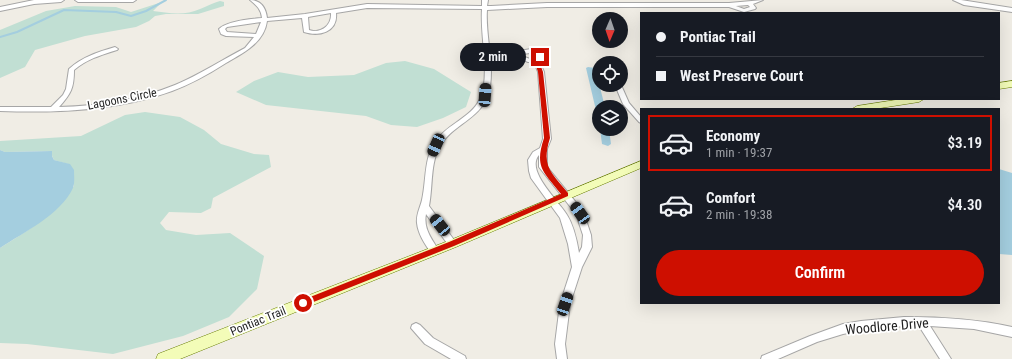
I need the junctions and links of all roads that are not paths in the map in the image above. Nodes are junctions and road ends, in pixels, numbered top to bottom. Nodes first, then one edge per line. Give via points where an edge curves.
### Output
1 (7, 0) edge
2 (61, 0) edge
3 (78, 0) edge
4 (96, 0) edge
5 (125, 0) edge
6 (133, 0) edge
7 (253, 0) edge
8 (485, 0) edge
9 (760, 0) edge
10 (956, 0) edge
11 (668, 2) edge
12 (7, 7) junction
13 (484, 8) junction
14 (0, 9) edge
15 (1012, 10) edge
16 (332, 11) junction
17 (305, 16) junction
18 (265, 19) junction
19 (258, 36) junction
20 (115, 49) dead end
21 (536, 60) dead end
22 (1012, 84) edge
23 (1000, 86) edge
24 (621, 92) edge
25 (913, 100) edge
26 (863, 108) edge
27 (0, 109) edge
28 (52, 110) junction
29 (640, 121) edge
30 (544, 149) junction
31 (640, 164) edge
32 (566, 194) junction
33 (552, 201) junction
34 (425, 206) junction
35 (452, 244) junction
36 (434, 251) junction
37 (577, 267) junction
38 (922, 322) junction
39 (416, 328) dead end
40 (1012, 332) edge
41 (163, 359) edge
42 (461, 359) edge
43 (562, 359) edge
44 (766, 359) edge
45 (946, 359) edge

1 - 12 street
2 - 12 street
3 - 4 street
4 - 5 street
5 - 6 street
7 - 18 street via 263,8
8 - 13 street
9 - 11 street via 750,3 754,8 749,10 729,5
10 - 15 street
11 - 13 street
12 - 14 street
13 - 16 street via 390,6
13 - 34 street via 487,65 485,95 475,111 436,145 430,164
16 - 17 street
16 - 17 street via 333,20 330,27 320,34 306,31
17 - 18 street
18 - 19 street, Lagoons Circle
18 - 19 street via 222,29 226,34
19 - 28 street, Lagoons Circle via 247,49 169,89 119,102
20 - 28 street via 81,60 71,70 72,86 68,93
21 - 30 street via 541,72 545,113 547,138
22 - 23 main road
24 - 29 street via 626,104
25 - 26 main road
27 - 28 street, Lagoons Circle
30 - 32 street via 543,167
30 - 33 street via 535,153 531,169
31 - 32 main road, Pontiac Trail
32 - 33 main road, Pontiac Trail
32 - 37 street via 580,213 587,235 587,247
33 - 35 main road, Pontiac Trail
33 - 37 street via 564,217
34 - 35 street
34 - 36 street via 421,224
35 - 36 main road, Pontiac Trail
36 - 41 main road, Pontiac Trail
37 - 43 street via 565,304 560,344
38 - 40 street, Woodlore Drive via 952,322
38 - 44 street, Woodlore Drive via 888,323 844,329
38 - 45 street
39 - 42 street via 429,341

